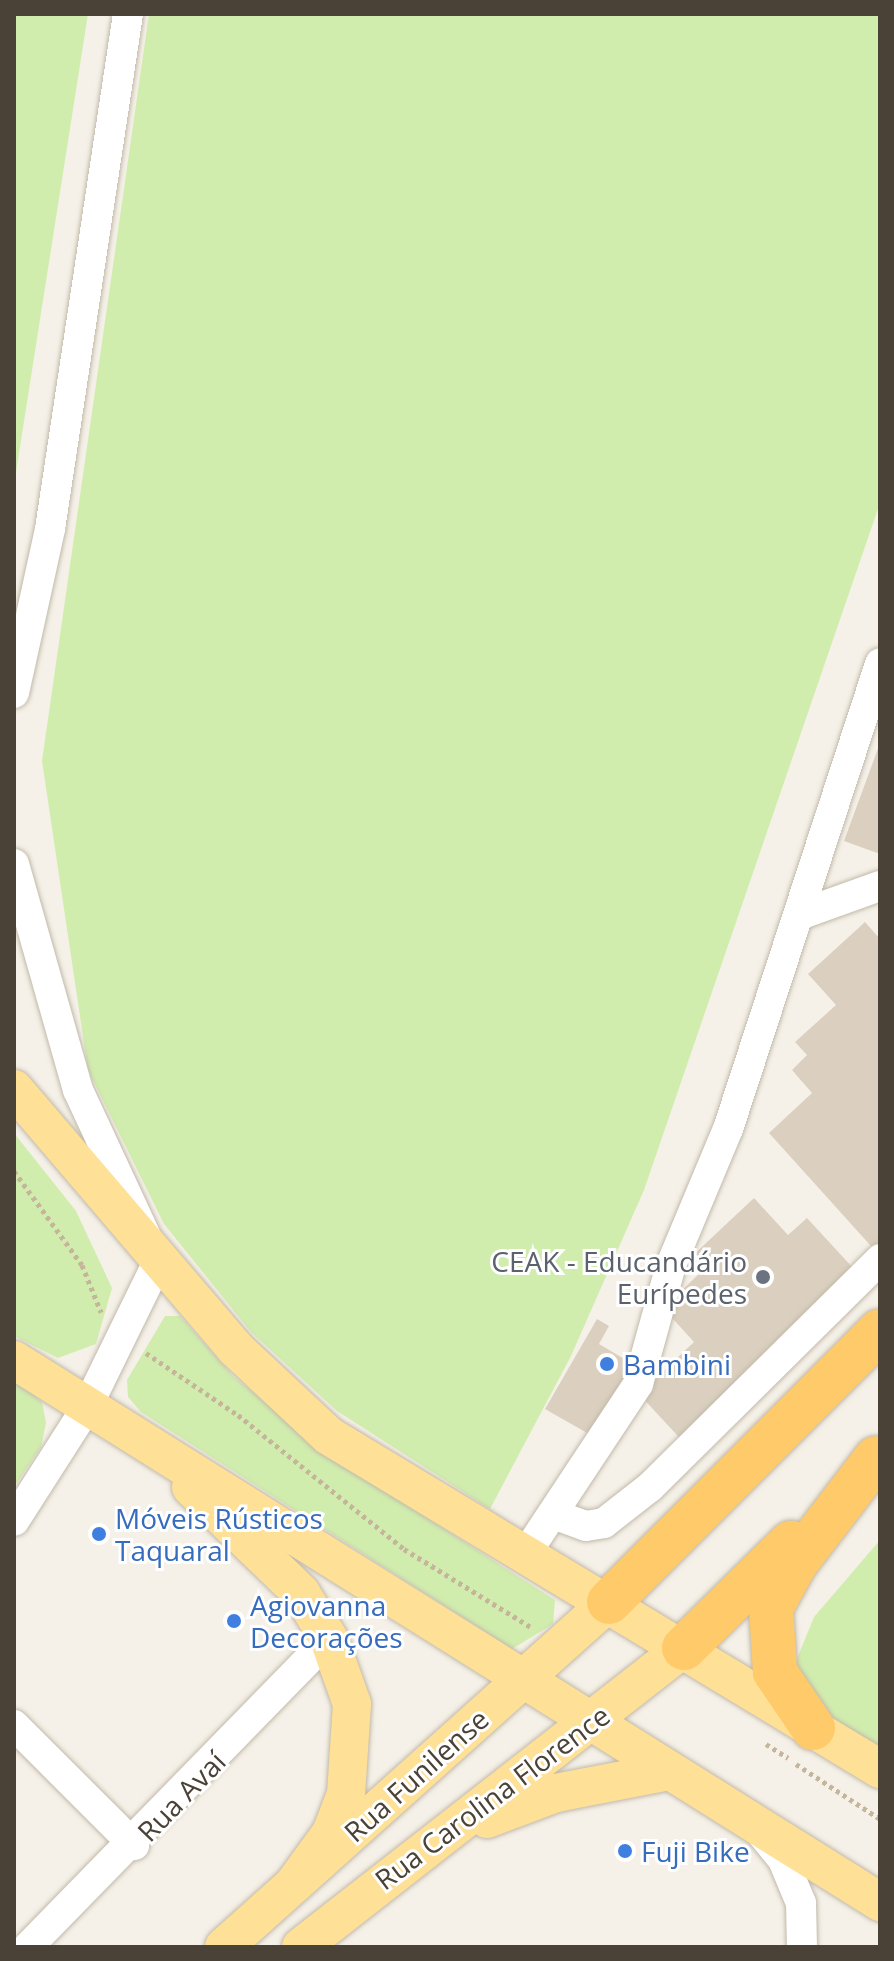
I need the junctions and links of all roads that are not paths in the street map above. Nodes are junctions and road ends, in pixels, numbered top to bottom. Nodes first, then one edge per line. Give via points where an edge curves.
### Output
1 (128, 14) edge
2 (880, 663) edge
3 (14, 693) edge
4 (14, 864) edge
5 (880, 886) edge
6 (799, 915) junction
7 (14, 1089) edge
8 (880, 1259) edge
9 (158, 1262) junction
10 (880, 1331) edge
11 (14, 1360) edge
12 (87, 1407) junction
13 (133, 1434) junction
14 (878, 1456) edge
15 (553, 1514) junction
16 (14, 1521) edge
17 (525, 1555) junction
18 (609, 1602) junction
19 (329, 1639) junction
20 (684, 1648) junction
21 (522, 1680) junction
22 (598, 1721) junction
23 (14, 1725) edge
24 (813, 1728) junction
25 (880, 1769) edge
26 (669, 1771) junction
27 (753, 1823) junction
28 (446, 1835) junction
29 (134, 1845) junction
30 (294, 1884) junction
31 (880, 1902) edge
32 (28, 1947) edge
33 (224, 1947) edge
34 (301, 1947) edge
35 (802, 1947) edge

1 - 3 street via 50,529
2 - 6 street
4 - 9 street via 78,1090
5 - 6 street
6 - 15 street via 728,1129 671,1265 638,1384
7 - 9 main road
8 - 15 street via 650,1487 604,1523 586,1526
9 - 12 street
9 - 17 main road via 280,1395 329,1436
10 - 18 highway
11 - 12 main road
12 - 13 main road
12 - 16 street
13 - 19 main road via 265,1553
13 - 21 main road
14 - 20 highway
14 - 24 highway via 795,1564 771,1608 775,1672
15 - 17 street
17 - 18 main road
18 - 20 main road
18 - 21 main road, Rua Funilense
19 - 29 street, Rua Avaí
19 - 30 main road via 352,1704 351,1760 331,1833
20 - 22 main road, Rua Carolina Florence
20 - 24 main road
21 - 22 main road
21 - 30 main road, Rua Funilense
22 - 26 main road
22 - 28 main road, Rua Carolina Florence
23 - 29 street
24 - 25 main road
26 - 27 main road
26 - 28 main road via 556,1793
27 - 31 main road
27 - 35 street via 783,1860 801,1903
28 - 34 main road, Rua Carolina Florence
29 - 32 street, Rua Avaí
30 - 33 main road, Rua Funilense

